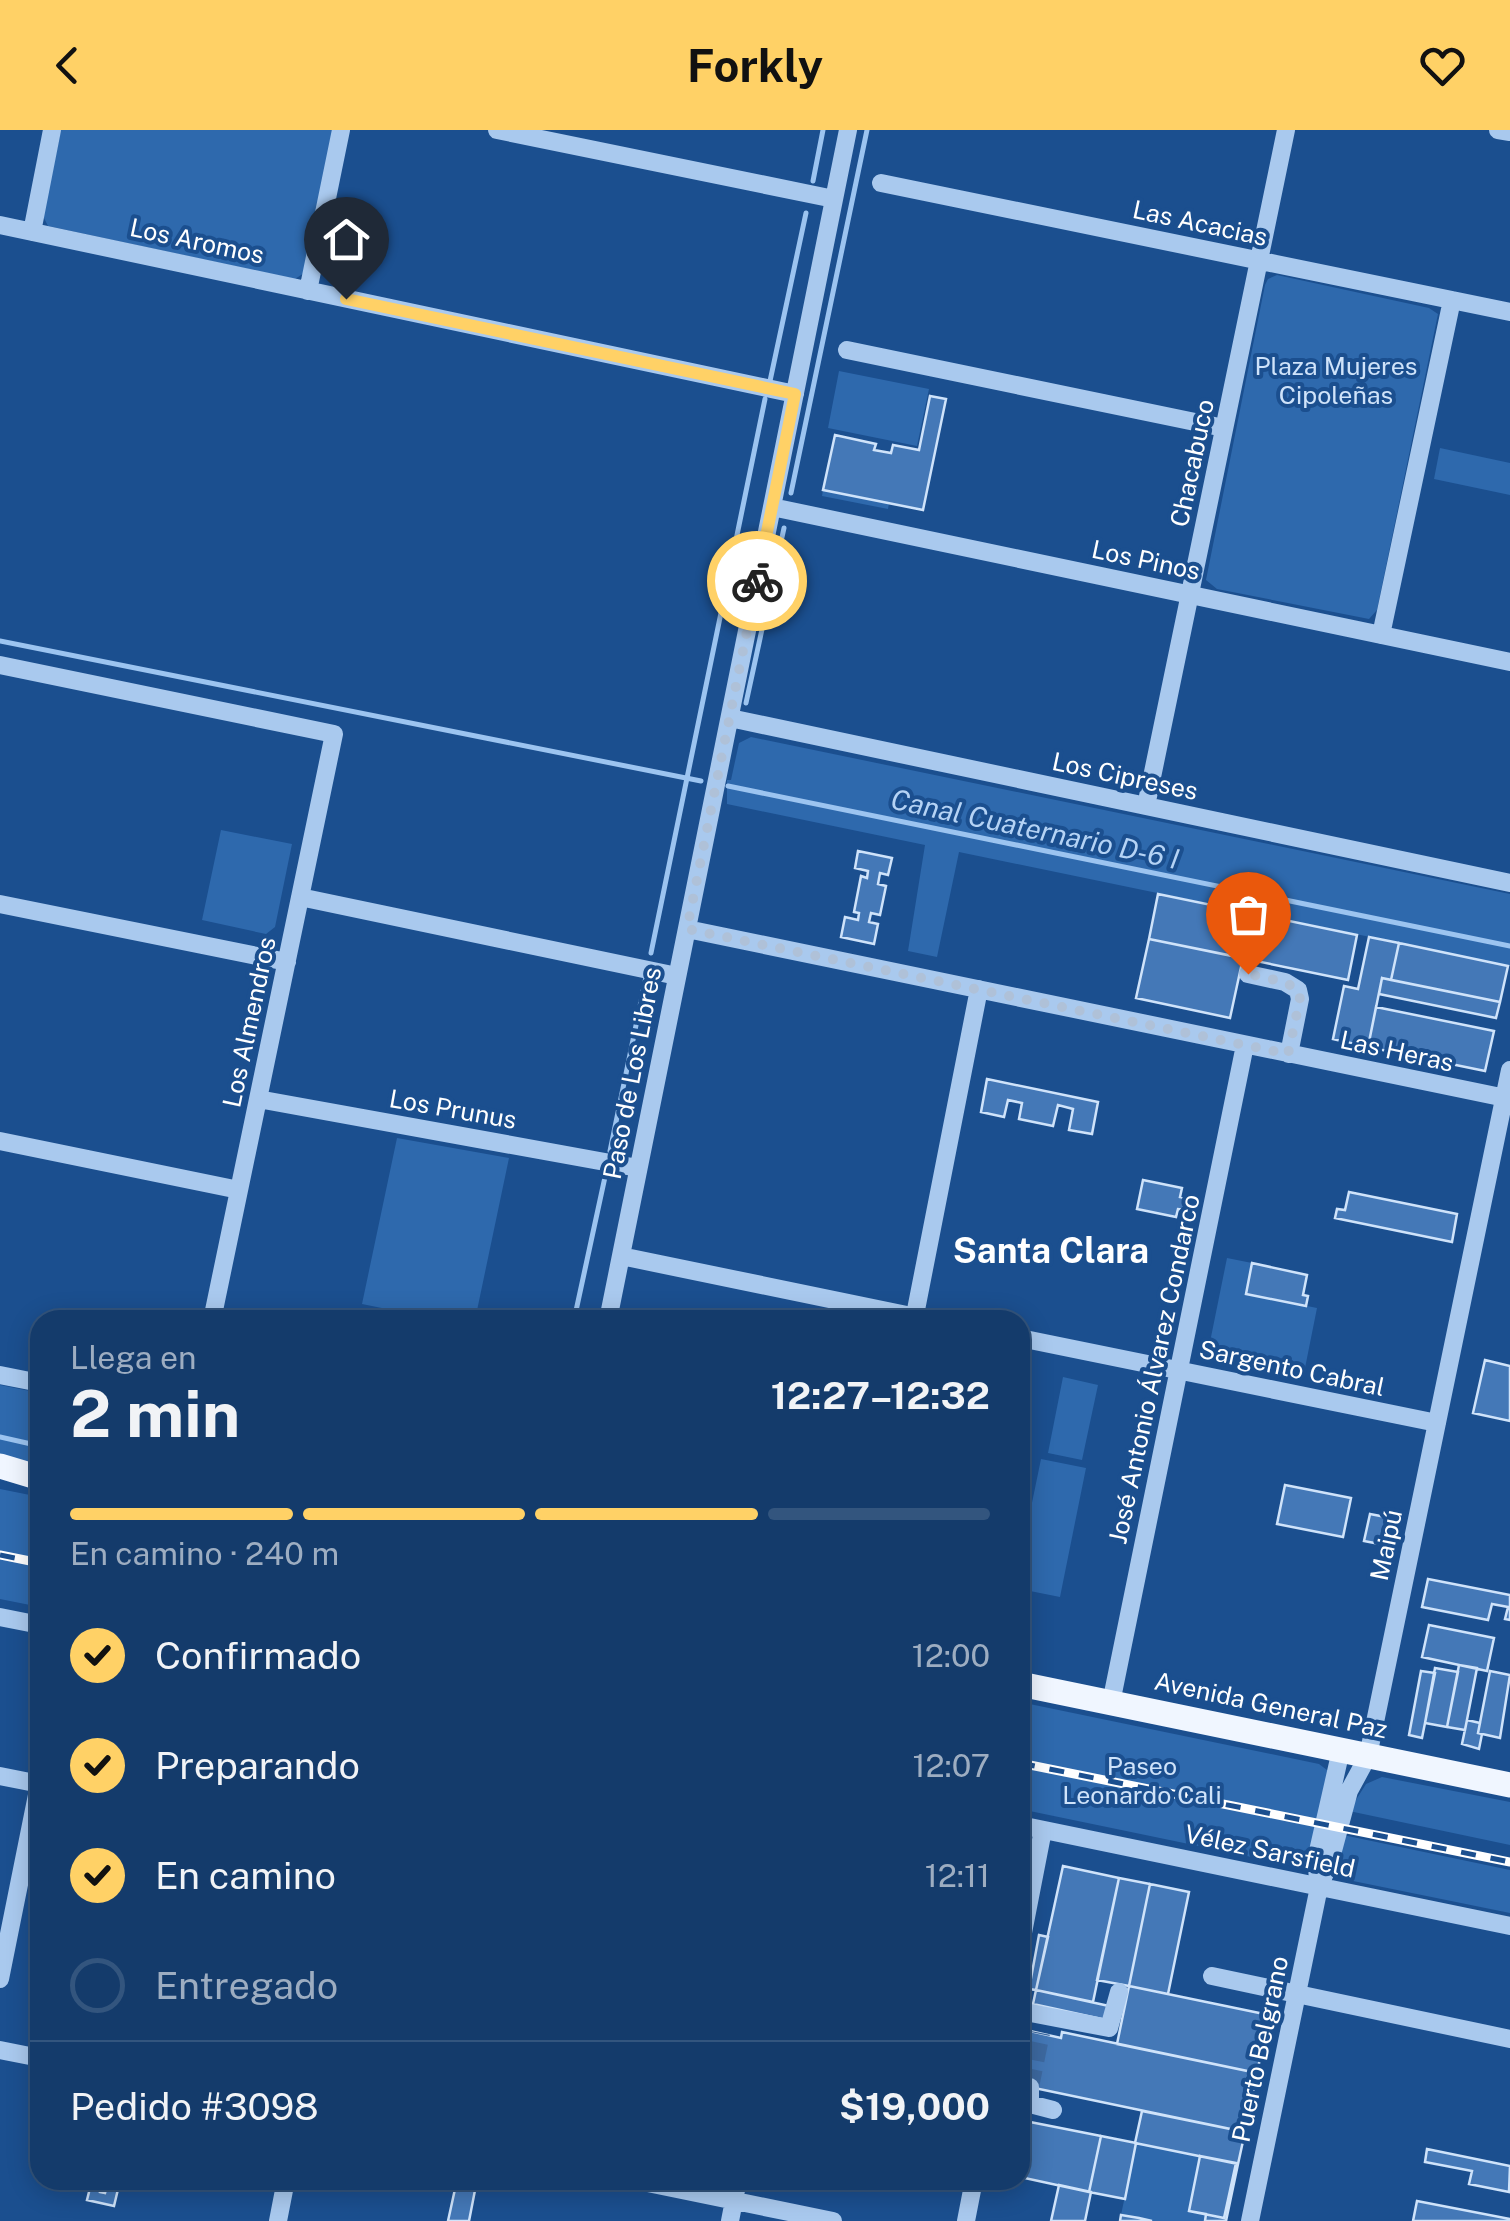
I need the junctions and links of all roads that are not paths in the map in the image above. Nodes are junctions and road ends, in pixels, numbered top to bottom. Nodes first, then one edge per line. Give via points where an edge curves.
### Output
1 (52, 130) edge
2 (341, 130) edge
3 (497, 130) edge
4 (848, 130) edge
5 (1286, 130) edge
6 (1498, 130) edge
7 (1510, 132) edge
8 (880, 183) dead end
9 (834, 199) junction
10 (0, 225) edge
11 (32, 232) junction
12 (1259, 261) junction
13 (308, 291) junction
14 (1452, 300) junction
15 (1510, 312) edge
16 (847, 350) dead end
17 (795, 394) junction
18 (1224, 428) junction
19 (772, 507) junction
20 (1190, 594) junction
21 (1381, 635) junction
22 (1510, 662) edge
23 (0, 665) edge
24 (730, 718) junction
25 (1146, 806) junction
26 (1510, 883) edge
27 (300, 897) junction
28 (0, 904) edge
29 (687, 929) junction
30 (287, 962) junction
31 (1248, 974) dead end
32 (678, 976) junction
33 (979, 989) junction
34 (1246, 1044) junction
35 (1288, 1054) junction
36 (1510, 1070) edge
37 (258, 1099) junction
38 (1507, 1099) edge
39 (0, 1142) edge
40 (638, 1168) junction
41 (240, 1190) junction
42 (620, 1256) junction
43 (214, 1310) edge
44 (610, 1310) edge
45 (877, 1310) edge
46 (922, 1310) edge
47 (1030, 1340) edge
48 (1179, 1371) junction
49 (0, 1375) edge
50 (30, 1382) edge
51 (1437, 1423) junction
52 (0, 1466) edge
53 (30, 1475) edge
54 (0, 1481) edge
55 (30, 1485) edge
56 (0, 1617) edge
57 (30, 1623) edge
58 (1030, 1686) edge
59 (1111, 1703) junction
60 (1341, 1750) junction
61 (1368, 1756) junction
62 (0, 1776) edge
63 (30, 1781) edge
64 (1510, 1785) edge
65 (1030, 1827) edge
66 (1043, 1830) junction
67 (30, 1832) edge
68 (1318, 1886) junction
69 (1030, 1897) edge
70 (1510, 1926) edge
71 (1212, 1976) dead end
72 (0, 1979) edge
73 (1119, 1992) dead end
74 (1296, 1995) junction
75 (1030, 2016) edge
76 (1510, 2038) edge
77 (0, 2050) edge
78 (30, 2056) edge
79 (1030, 2087) dead end
80 (1054, 2110) dead end
81 (284, 2190) edge
82 (681, 2190) edge
83 (736, 2190) edge
84 (972, 2190) edge
85 (734, 2201) junction
86 (278, 2221) edge
87 (730, 2221) edge
88 (833, 2221) edge
89 (966, 2221) edge
90 (1250, 2221) edge

1 - 11 street
2 - 13 street
3 - 9 street
4 - 9 street, Paso de Los Libres
5 - 12 street, Chacabuco
6 - 7 street
8 - 12 street, Las Acacias
9 - 17 street, Paso de Los Libres
10 - 11 street, Los Aromos
11 - 13 street, Los Aromos
12 - 14 street, Las Acacias
12 - 18 street, Chacabuco
13 - 17 street, Los Aromos
14 - 15 street, Las Acacias
14 - 21 street
16 - 18 street
17 - 19 street, Paso de Los Libres
18 - 20 street, Chacabuco
19 - 20 street, Los Pinos
19 - 24 street, Paso de Los Libres
20 - 21 street, Los Pinos
20 - 25 street, Chacabuco
21 - 22 street, Los Pinos
23 - 27 street, Los Almendros via 334,734
24 - 25 street, Los Cipreses
24 - 29 street, Paso de Los Libres
25 - 26 street, Los Cipreses
27 - 30 street, Los Almendros
27 - 32 street
28 - 30 street
29 - 32 street, Paso de Los Libres
29 - 33 street, Las Heras
30 - 37 street, Los Almendros
31 - 35 street via 1298,990
32 - 40 street, Paso de Los Libres
33 - 34 street, Las Heras
33 - 46 street
34 - 35 street, Las Heras
34 - 48 street, José Antonio Álvarez Condarco
35 - 38 street, Las Heras
36 - 38 street, Maipú
37 - 40 street, Los Prunus
37 - 41 street, Los Almendros
38 - 51 street, Maipú
39 - 41 street
40 - 42 street, Paso de Los Libres
41 - 43 street, Los Almendros
42 - 44 street, Paso de Los Libres
42 - 45 street
47 - 48 street, Sargento Cabral
48 - 51 street, Sargento Cabral
48 - 59 street, José Antonio Álvarez Condarco
49 - 50 street
51 - 61 street, Maipú
52 - 53 main road
54 - 55 main road
56 - 57 street
58 - 59 main road, Avenida General Paz
59 - 60 main road, Avenida General Paz
60 - 61 main road, Avenida General Paz
60 - 68 street via 1316,1860
61 - 64 main road, Avenida General Paz
61 - 68 street, Maipú via 1349,1791
62 - 63 street
65 - 66 street, Vélez Sarsfield
66 - 68 street, Vélez Sarsfield
66 - 69 street
67 - 72 street
68 - 70 street, Vélez Sarsfield
68 - 74 street, Puerto Belgrano
71 - 74 street
73 - 75 street via 1109,2028 1042,2024
74 - 76 street
74 - 90 street, Puerto Belgrano
77 - 78 street
79 - 80 street via 1030,2104
81 - 86 street
82 - 85 street
83 - 85 street
84 - 89 street
85 - 87 street
85 - 88 street

